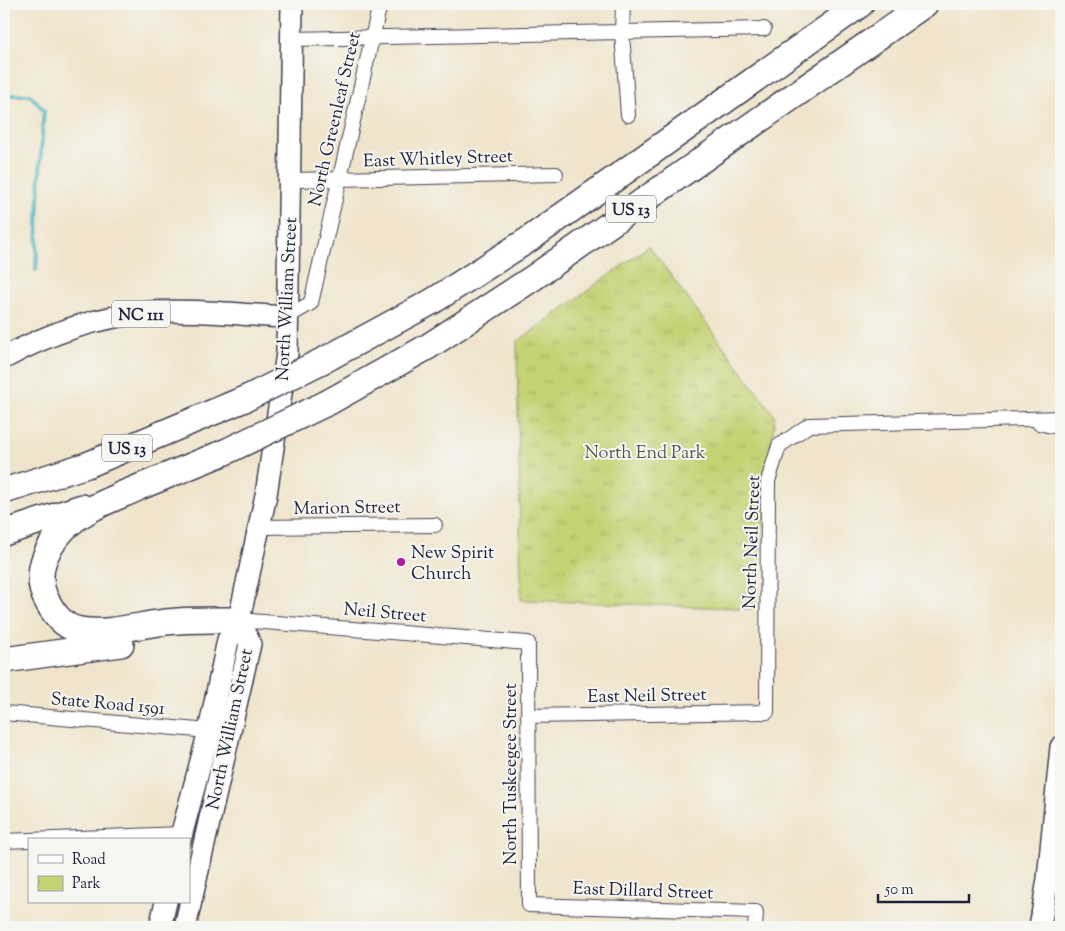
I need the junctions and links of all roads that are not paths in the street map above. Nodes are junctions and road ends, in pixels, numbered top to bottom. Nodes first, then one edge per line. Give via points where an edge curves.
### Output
1 (292, 4) edge
2 (380, 4) edge
3 (623, 4) edge
4 (861, 4) edge
5 (925, 4) edge
6 (764, 29) dead end
7 (622, 33) junction
8 (292, 39) junction
9 (371, 39) junction
10 (628, 115) dead end
11 (556, 174) dead end
12 (291, 180) junction
13 (341, 180) junction
14 (287, 318) junction
15 (4, 358) edge
16 (1061, 418) edge
17 (1022, 419) junction
18 (1061, 428) edge
19 (87, 465) junction
20 (4, 480) edge
21 (136, 489) junction
22 (4, 492) edge
23 (435, 525) dead end
24 (258, 527) junction
25 (4, 534) edge
26 (239, 620) junction
27 (528, 643) joint
28 (4, 660) edge
29 (767, 712) joint
30 (4, 713) edge
31 (528, 716) junction
32 (209, 731) junction
33 (1061, 747) edge
34 (181, 837) edge
35 (137, 838) edge
36 (28, 840) edge
37 (4, 841) edge
38 (166, 904) edge
39 (529, 905) joint
40 (160, 927) edge
41 (185, 927) edge
42 (755, 927) edge
43 (1040, 927) edge

1 - 8 main road, North William Street
2 - 9 street, North Greenleaf Street
3 - 7 street
4 - 19 highway, US 13, bridge via 528,240 434,301 248,398
5 - 21 highway, US 13, bridge via 533,278 429,346 329,402 225,452
6 - 7 street
7 - 9 street
7 - 10 street
8 - 9 street
8 - 12 main road, North William Street
9 - 13 street, North Greenleaf Street
11 - 13 street, East Whitley Street
12 - 13 street, East Whitley Street
12 - 14 main road, North William Street
13 - 14 street, North Greenleaf Street via 311,303
14 - 15 main road, NC 111 via 190,312 133,315 75,326
14 - 24 main road, North William Street via 286,352
16 - 17 street
17 - 18 street
17 - 29 street, North Neil Street via 809,425 779,446 768,481
19 - 20 highway
19 - 22 highway, US 13
21 - 25 highway, US 13
21 - 26 highway via 87,512 61,532 47,550 39,578 52,610 63,623 77,630 94,632 168,622
23 - 24 street, Marion Street
24 - 26 main road, North William Street
26 - 27 street, Neil Street
26 - 28 highway via 172,636
26 - 32 main road, North William Street via 228,640
26 - 41 main road, North William Street via 250,644
27 - 31 street, North Tuskeegee Street
29 - 31 street, East Neil Street
30 - 32 street, State Road 1591
31 - 39 street, North Tuskeegee Street
32 - 34 main road, North William Street
33 - 43 main road
34 - 35 street
36 - 37 street
38 - 40 main road
39 - 42 street, East Dillard Street via 756,912

